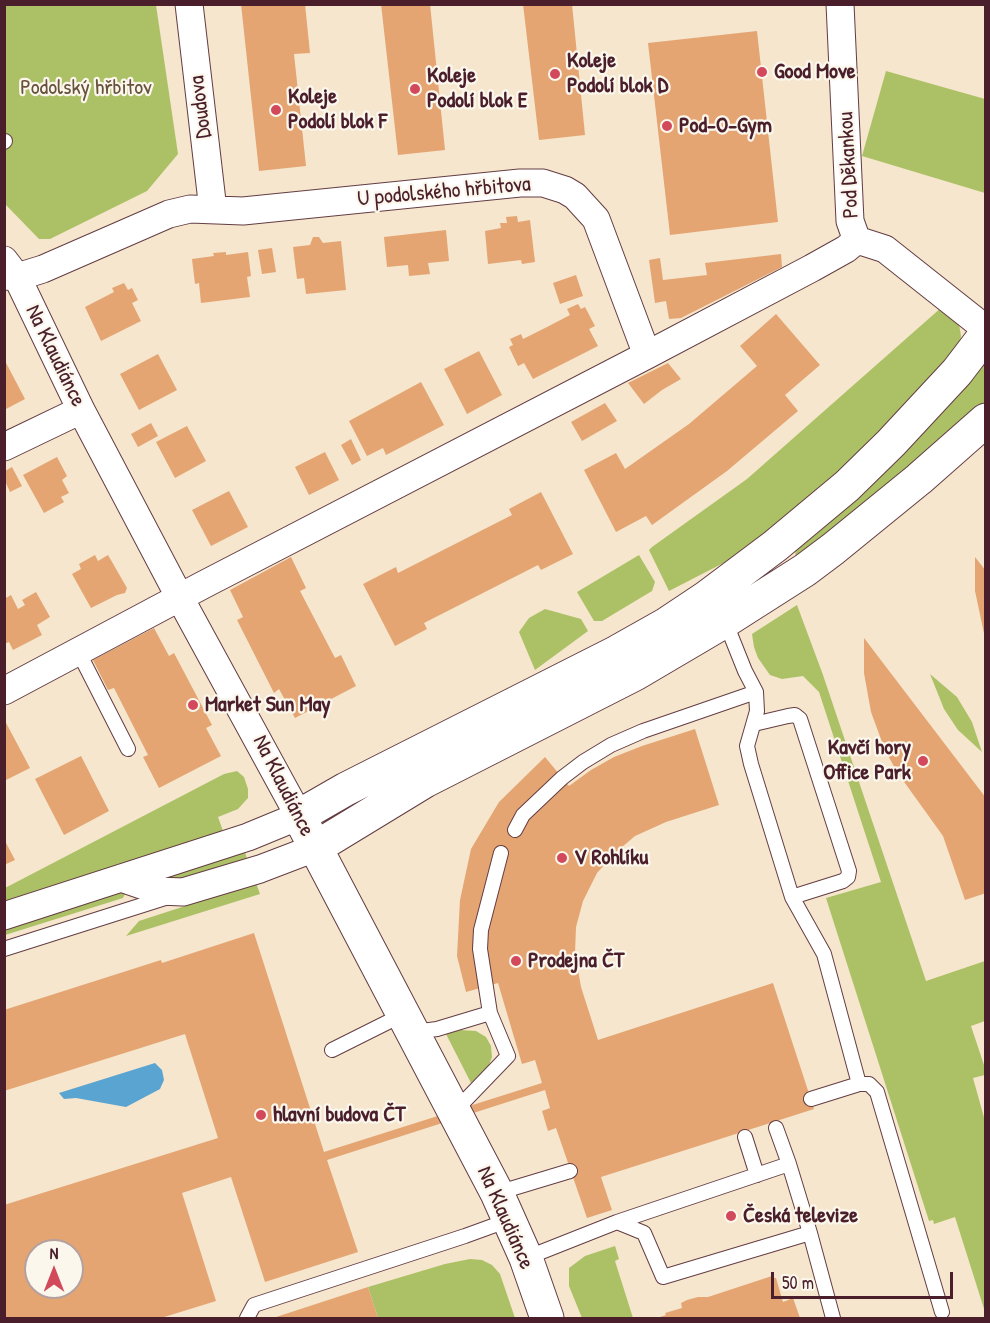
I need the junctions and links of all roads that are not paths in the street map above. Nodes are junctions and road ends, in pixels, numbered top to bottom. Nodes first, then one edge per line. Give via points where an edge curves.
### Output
1 (189, 4) edge
2 (840, 4) edge
3 (213, 210) junction
4 (857, 240) junction
5 (9, 271) edge
6 (986, 329) edge
7 (986, 334) edge
8 (647, 355) junction
9 (81, 410) junction
10 (986, 420) edge
11 (4, 447) edge
12 (775, 546) junction
13 (794, 577) junction
14 (180, 598) junction
15 (725, 621) junction
16 (79, 652) junction
17 (4, 691) edge
18 (756, 692) junction
19 (754, 724) junction
20 (128, 749) dead end
21 (299, 816) junction
22 (515, 830) dead end
23 (315, 848) junction
24 (501, 854) dead end
25 (121, 878) junction
26 (183, 892) junction
27 (792, 897) junction
28 (4, 916) edge
29 (4, 949) edge
30 (490, 1013) junction
31 (407, 1024) junction
32 (332, 1050) dead end
33 (859, 1084) junction
34 (811, 1099) dead end
35 (454, 1112) junction
36 (776, 1128) dead end
37 (745, 1137) dead end
38 (789, 1164) junction
39 (570, 1171) dead end
40 (757, 1175) junction
41 (503, 1206) junction
42 (616, 1222) junction
43 (810, 1233) junction
44 (525, 1258) junction
45 (942, 1311) dead end
46 (247, 1318) edge
47 (547, 1318) edge
48 (833, 1318) edge

1 - 3 street, Doudova
2 - 4 street, Pod Děkankou via 850,221
3 - 5 street, U podolského hřbitova via 190,209 169,214 43,269
3 - 8 street, U podolského hřbitova via 243,211 520,183 543,183 565,190 596,219
4 - 6 street, Pod Děkankou via 885,249
4 - 8 street
5 - 9 street, Na Klaudiánce
7 - 12 street via 957,372 891,443
8 - 14 street
9 - 11 street
9 - 14 street, Na Klaudiánce
10 - 13 street via 893,500
12 - 13 lane
12 - 21 street via 664,625
13 - 15 street
14 - 16 street
14 - 21 street, Na Klaudiánce
15 - 18 lane
15 - 23 street via 635,674 425,781
16 - 17 street
16 - 20 lane
18 - 19 lane
18 - 22 lane via 611,745 562,778 523,815
19 - 27 lane via 748,752
19 - 27 lane via 795,715 800,718 849,871 843,880
21 - 23 street, Na Klaudiánce
21 - 25 street via 248,837
23 - 26 street
23 - 31 street, Na Klaudiánce
24 - 30 lane via 480,939
25 - 26 street via 159,891
25 - 28 street
26 - 29 lane
27 - 33 lane via 824,954
30 - 31 lane via 436,1029
30 - 35 lane via 508,1056
31 - 32 lane
31 - 35 street, Na Klaudiánce
33 - 34 lane
33 - 45 lane via 869,1084 877,1092
35 - 41 street, Na Klaudiánce
36 - 38 lane
37 - 40 lane
38 - 40 lane
38 - 43 lane
39 - 41 lane
40 - 42 lane
41 - 44 street, Na Klaudiánce
41 - 46 lane via 465,1236 254,1305
42 - 43 lane via 644,1233 663,1278
42 - 44 lane
43 - 48 lane
44 - 47 street, Na Klaudiánce

